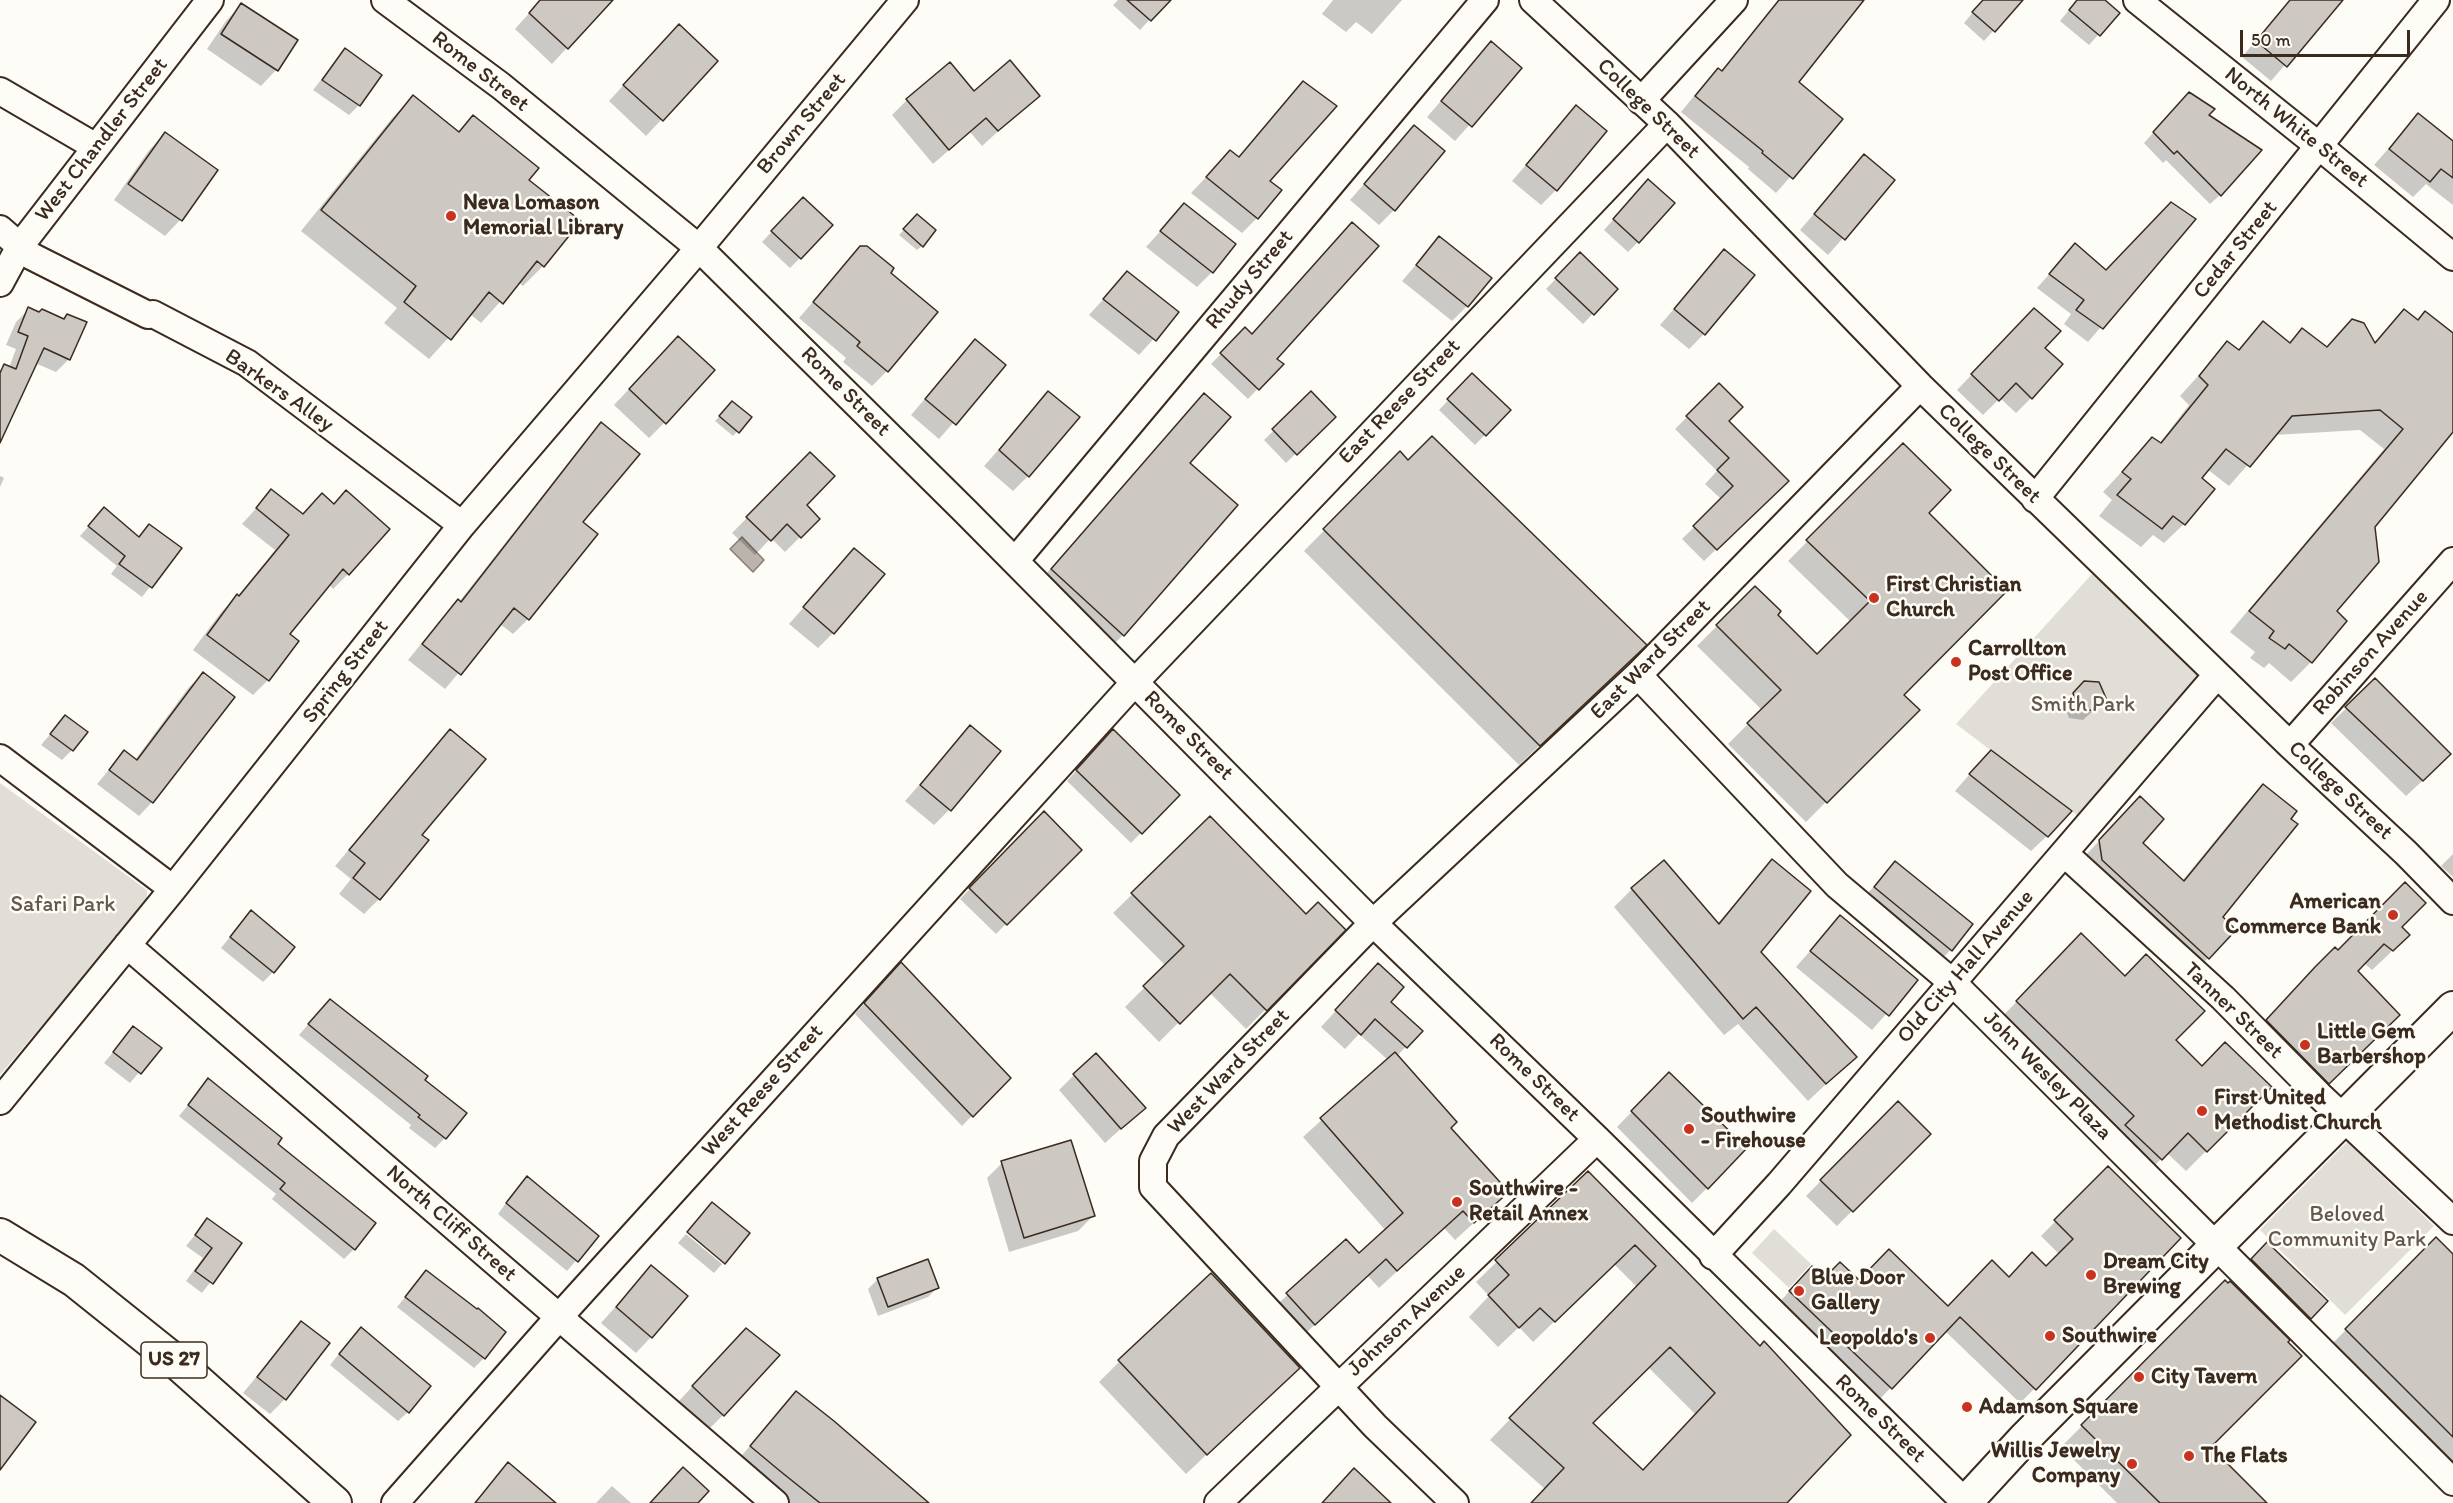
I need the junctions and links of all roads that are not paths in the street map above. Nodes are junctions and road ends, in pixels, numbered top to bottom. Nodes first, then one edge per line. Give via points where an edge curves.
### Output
1 (210, 0) edge
2 (385, 0) edge
3 (905, 0) edge
4 (1485, 0) edge
5 (1533, 0) edge
6 (1734, 0) edge
7 (2137, 0) edge
8 (2436, 0) edge
9 (0, 91) edge
10 (1641, 101) junction
11 (1667, 124) junction
12 (2319, 146) junction
13 (96, 147) junction
14 (0, 230) edge
15 (20, 246) junction
16 (699, 248) junction
17 (2453, 257) edge
18 (0, 283) edge
19 (1920, 386) junction
20 (2035, 499) junction
21 (462, 525) junction
22 (1015, 561) junction
23 (2453, 561) edge
24 (1638, 675) junction
25 (2217, 675) junction
26 (1135, 682) junction
27 (2290, 745) junction
28 (0, 758) edge
29 (2064, 853) junction
30 (173, 889) junction
31 (2453, 901) edge
32 (1372, 923) junction
33 (127, 945) junction
34 (1953, 982) junction
35 (2453, 1008) edge
36 (0, 1101) edge
37 (2345, 1118) junction
38 (1597, 1139) junction
39 (2453, 1221) edge
40 (0, 1234) edge
41 (2216, 1244) junction
42 (1713, 1256) junction
43 (559, 1317) junction
44 (1338, 1386) junction
45 (2453, 1482) edge
46 (335, 1503) edge
47 (395, 1503) edge
48 (775, 1503) edge
49 (1218, 1503) edge
50 (1455, 1503) edge
51 (1965, 1503) edge

1 - 13 street, West Chandler Street
2 - 16 street, Rome Street via 501,87
3 - 16 street, Brown Street
4 - 22 street, Rhudy Street
5 - 10 street, College Street
6 - 10 street
7 - 12 street, North White Street
8 - 12 street, Cedar Street
9 - 13 street
10 - 11 street, College Street
11 - 19 street, College Street
11 - 26 street, East Reese Street
12 - 17 street, North White Street
12 - 20 street, Cedar Street
13 - 15 street, West Chandler Street
14 - 15 street, Barkers Alley
15 - 18 street, West Chandler Street
15 - 21 street, Barkers Alley via 31,256 247,363
16 - 21 street, Spring Street
16 - 22 street, Rome Street
19 - 20 street, College Street
19 - 24 street, East Ward Street
20 - 25 street, College Street
21 - 30 street, Spring Street
22 - 26 street, Rome Street
23 - 27 street, Robinson Avenue
24 - 32 street, East Ward Street
24 - 34 street, John Wesley Plaza via 1837,885
25 - 27 street, College Street
25 - 29 street, Old City Hall Avenue
26 - 32 street, Rome Street
26 - 43 street, West Reese Street
27 - 31 street, College Street
28 - 30 street
29 - 34 street, Old City Hall Avenue
29 - 37 street, Tanner Street via 2223,998
30 - 33 street, Spring Street
32 - 38 street, Rome Street
32 - 44 street, West Ward Street via 1166,1136 1153,1161 1153,1187
33 - 36 street, Spring Street
33 - 43 street, North Cliff Street
34 - 41 street, John Wesley Plaza
34 - 42 street, Old City Hall Avenue
35 - 37 main road
37 - 39 street, Tanner Street
37 - 41 main road
38 - 42 street, Rome Street
38 - 44 street, Johnson Avenue
40 - 46 main road, US 27 via 74,1280 174,1360
41 - 45 street, John Wesley Plaza
41 - 51 main road
42 - 51 street, Rome Street
43 - 47 street, West Reese Street
43 - 48 street, North Cliff Street
44 - 49 street, Johnson Avenue
44 - 50 street, West Ward Street

